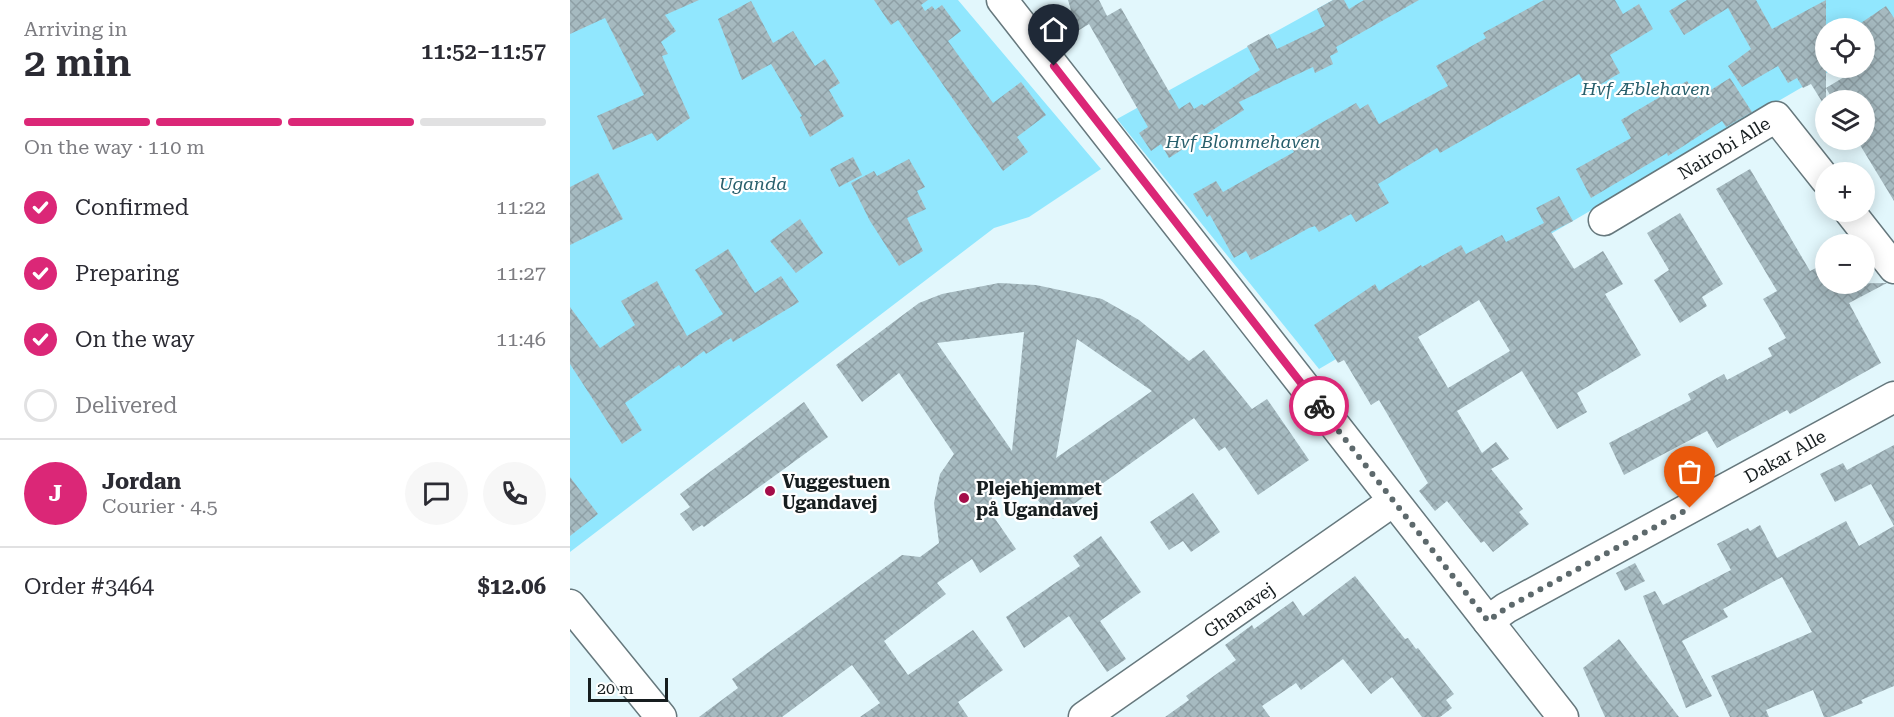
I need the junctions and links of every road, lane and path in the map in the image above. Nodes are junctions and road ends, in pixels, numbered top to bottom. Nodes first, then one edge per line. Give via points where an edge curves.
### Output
1 (1002, 0) edge
2 (1815, 166) edge
3 (1604, 220) dead end
4 (1858, 222) edge
5 (1894, 268) edge
6 (1894, 397) edge
7 (1392, 502) junction
8 (570, 605) edge
9 (1488, 621) junction
10 (660, 717) edge
11 (1084, 717) edge
12 (1563, 717) edge

1 - 7 street
2 - 3 street, Nairobi Alle via 1776,117
4 - 5 street
6 - 9 street, Dakar Alle via 1527,596
7 - 9 street
7 - 11 street, Ghanavej
8 - 10 street
9 - 12 street

